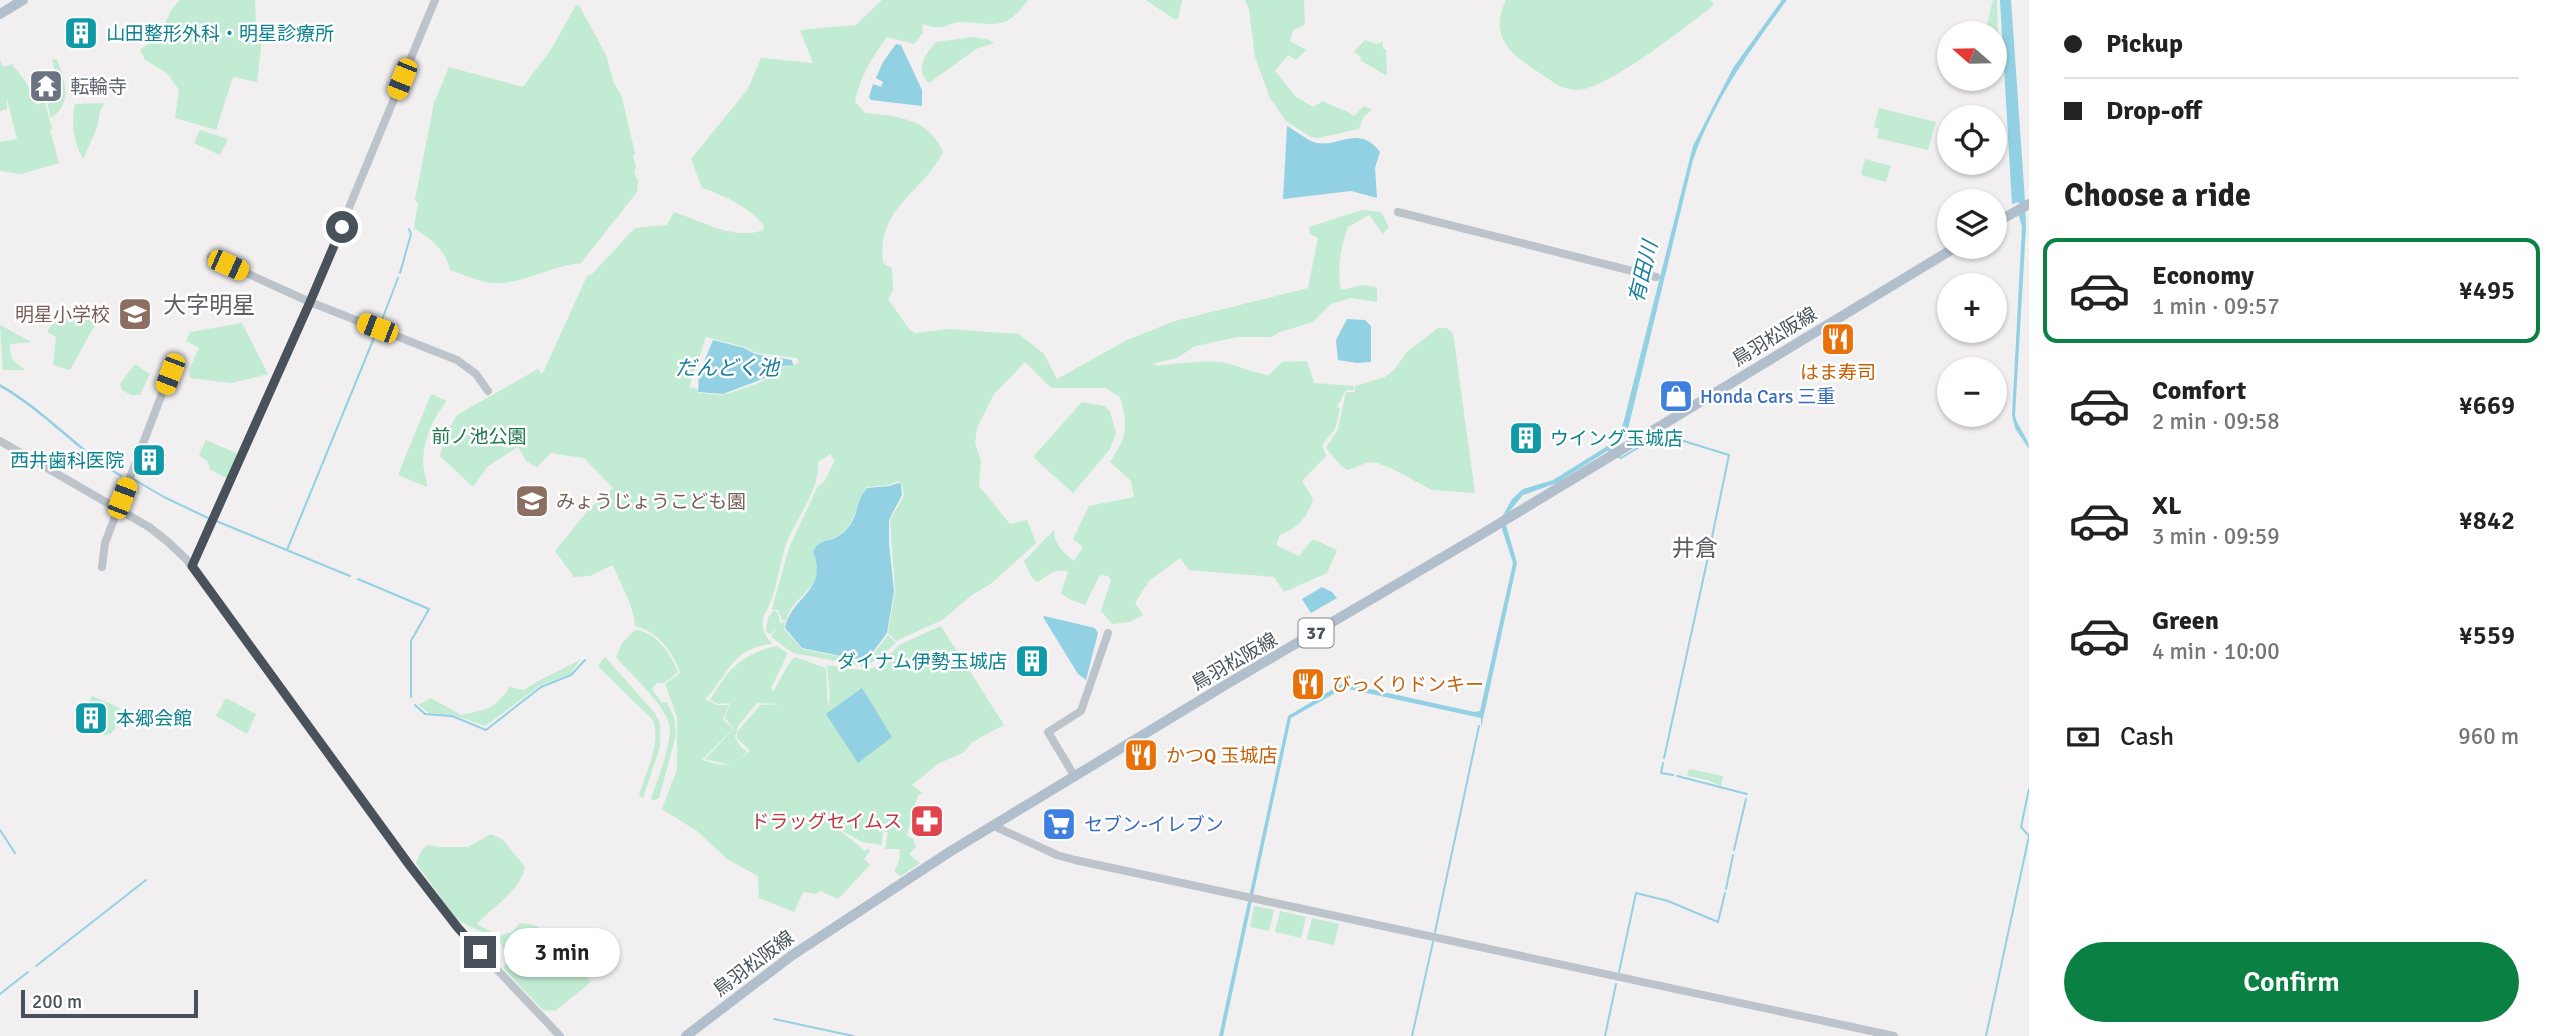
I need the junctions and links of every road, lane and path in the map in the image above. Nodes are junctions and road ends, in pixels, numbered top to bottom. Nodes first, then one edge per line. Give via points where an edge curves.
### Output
1 (23, 0) edge
2 (435, 0) edge
3 (0, 14) edge
4 (2028, 204) edge
5 (1398, 212) dead end
6 (2007, 216) edge
7 (211, 257) dead end
8 (1937, 259) edge
9 (1656, 277) dead end
10 (310, 302) junction
11 (173, 365) dead end
12 (488, 391) dead end
13 (0, 441) edge
14 (118, 510) junction
15 (192, 566) junction
16 (102, 567) dead end
17 (1108, 633) dead end
18 (1075, 776) junction
19 (994, 826) junction
20 (560, 1036) edge
21 (686, 1036) edge
22 (1894, 1036) edge

1 - 3 main road
2 - 10 street
4 - 6 main road
5 - 9 street
7 - 10 street
8 - 18 main road, 鳥羽松阪線 / 37
10 - 12 street via 461,362
10 - 15 street
11 - 14 street
13 - 14 street
14 - 15 street via 159,534
14 - 16 street via 103,547
15 - 20 street via 436,901
17 - 18 street via 1081,711 1048,732
18 - 19 main road, 鳥羽松阪線 / 37
19 - 21 main road, 鳥羽松阪線 / 37 via 802,948
19 - 22 street via 1066,858

